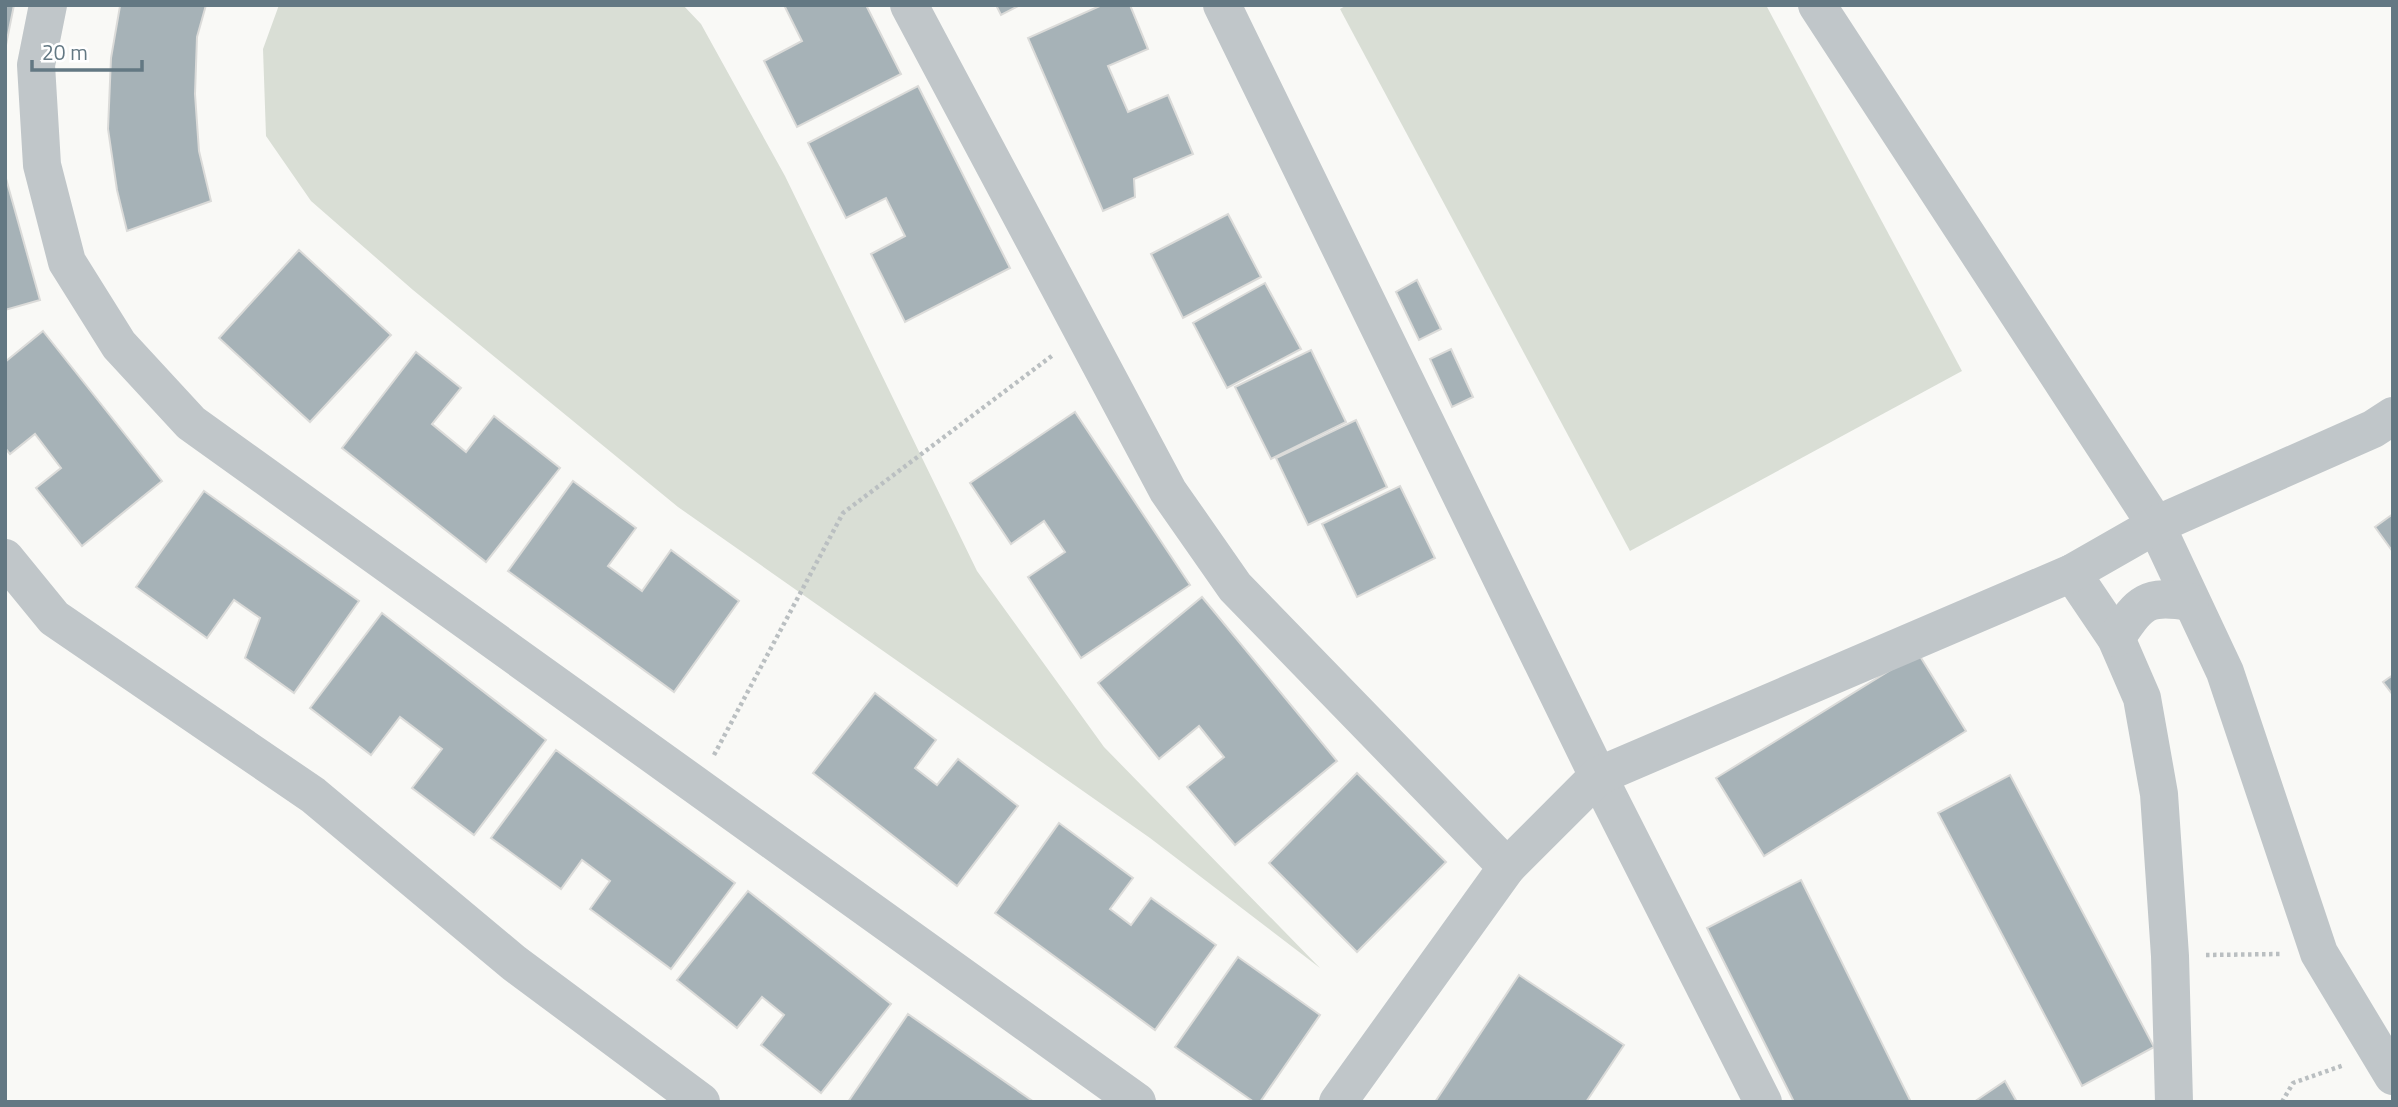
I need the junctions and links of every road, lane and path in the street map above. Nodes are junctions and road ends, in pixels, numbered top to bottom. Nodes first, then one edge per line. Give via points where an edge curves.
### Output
1 (48, 5) edge
2 (909, 5) edge
3 (1817, 5) edge
4 (1231, 9) edge
5 (1084, 332) junction
6 (2393, 416) edge
7 (2156, 525) junction
8 (5, 558) edge
9 (2072, 573) junction
10 (2190, 602) junction
11 (2116, 638) junction
12 (1598, 776) junction
13 (698, 787) junction
14 (1507, 867) junction
15 (2319, 953) junction
16 (2170, 956) junction
17 (2387, 1057) edge
18 (701, 1102) edge
19 (1137, 1102) edge
20 (1338, 1102) edge
21 (1763, 1102) edge
22 (2174, 1102) edge
23 (2282, 1102) edge

1 - 13 street via 36,65 41,165 67,262 119,345 191,423
2 - 5 street
3 - 7 street
4 - 12 street
5 - 13 path via 843,513
5 - 14 street via 1168,491 1235,587
6 - 7 street via 2374,429
7 - 9 street
7 - 10 street
8 - 18 street via 54,618 313,795 513,963
9 - 11 street
9 - 12 street
10 - 11 street via 2162,597 2153,601 2136,610
10 - 15 street via 2225,672
11 - 16 street via 2142,698 2159,794
12 - 14 street
12 - 21 street
13 - 19 street
14 - 20 street
15 - 16 path
15 - 17 street
16 - 22 street
17 - 23 path via 2293,1083

